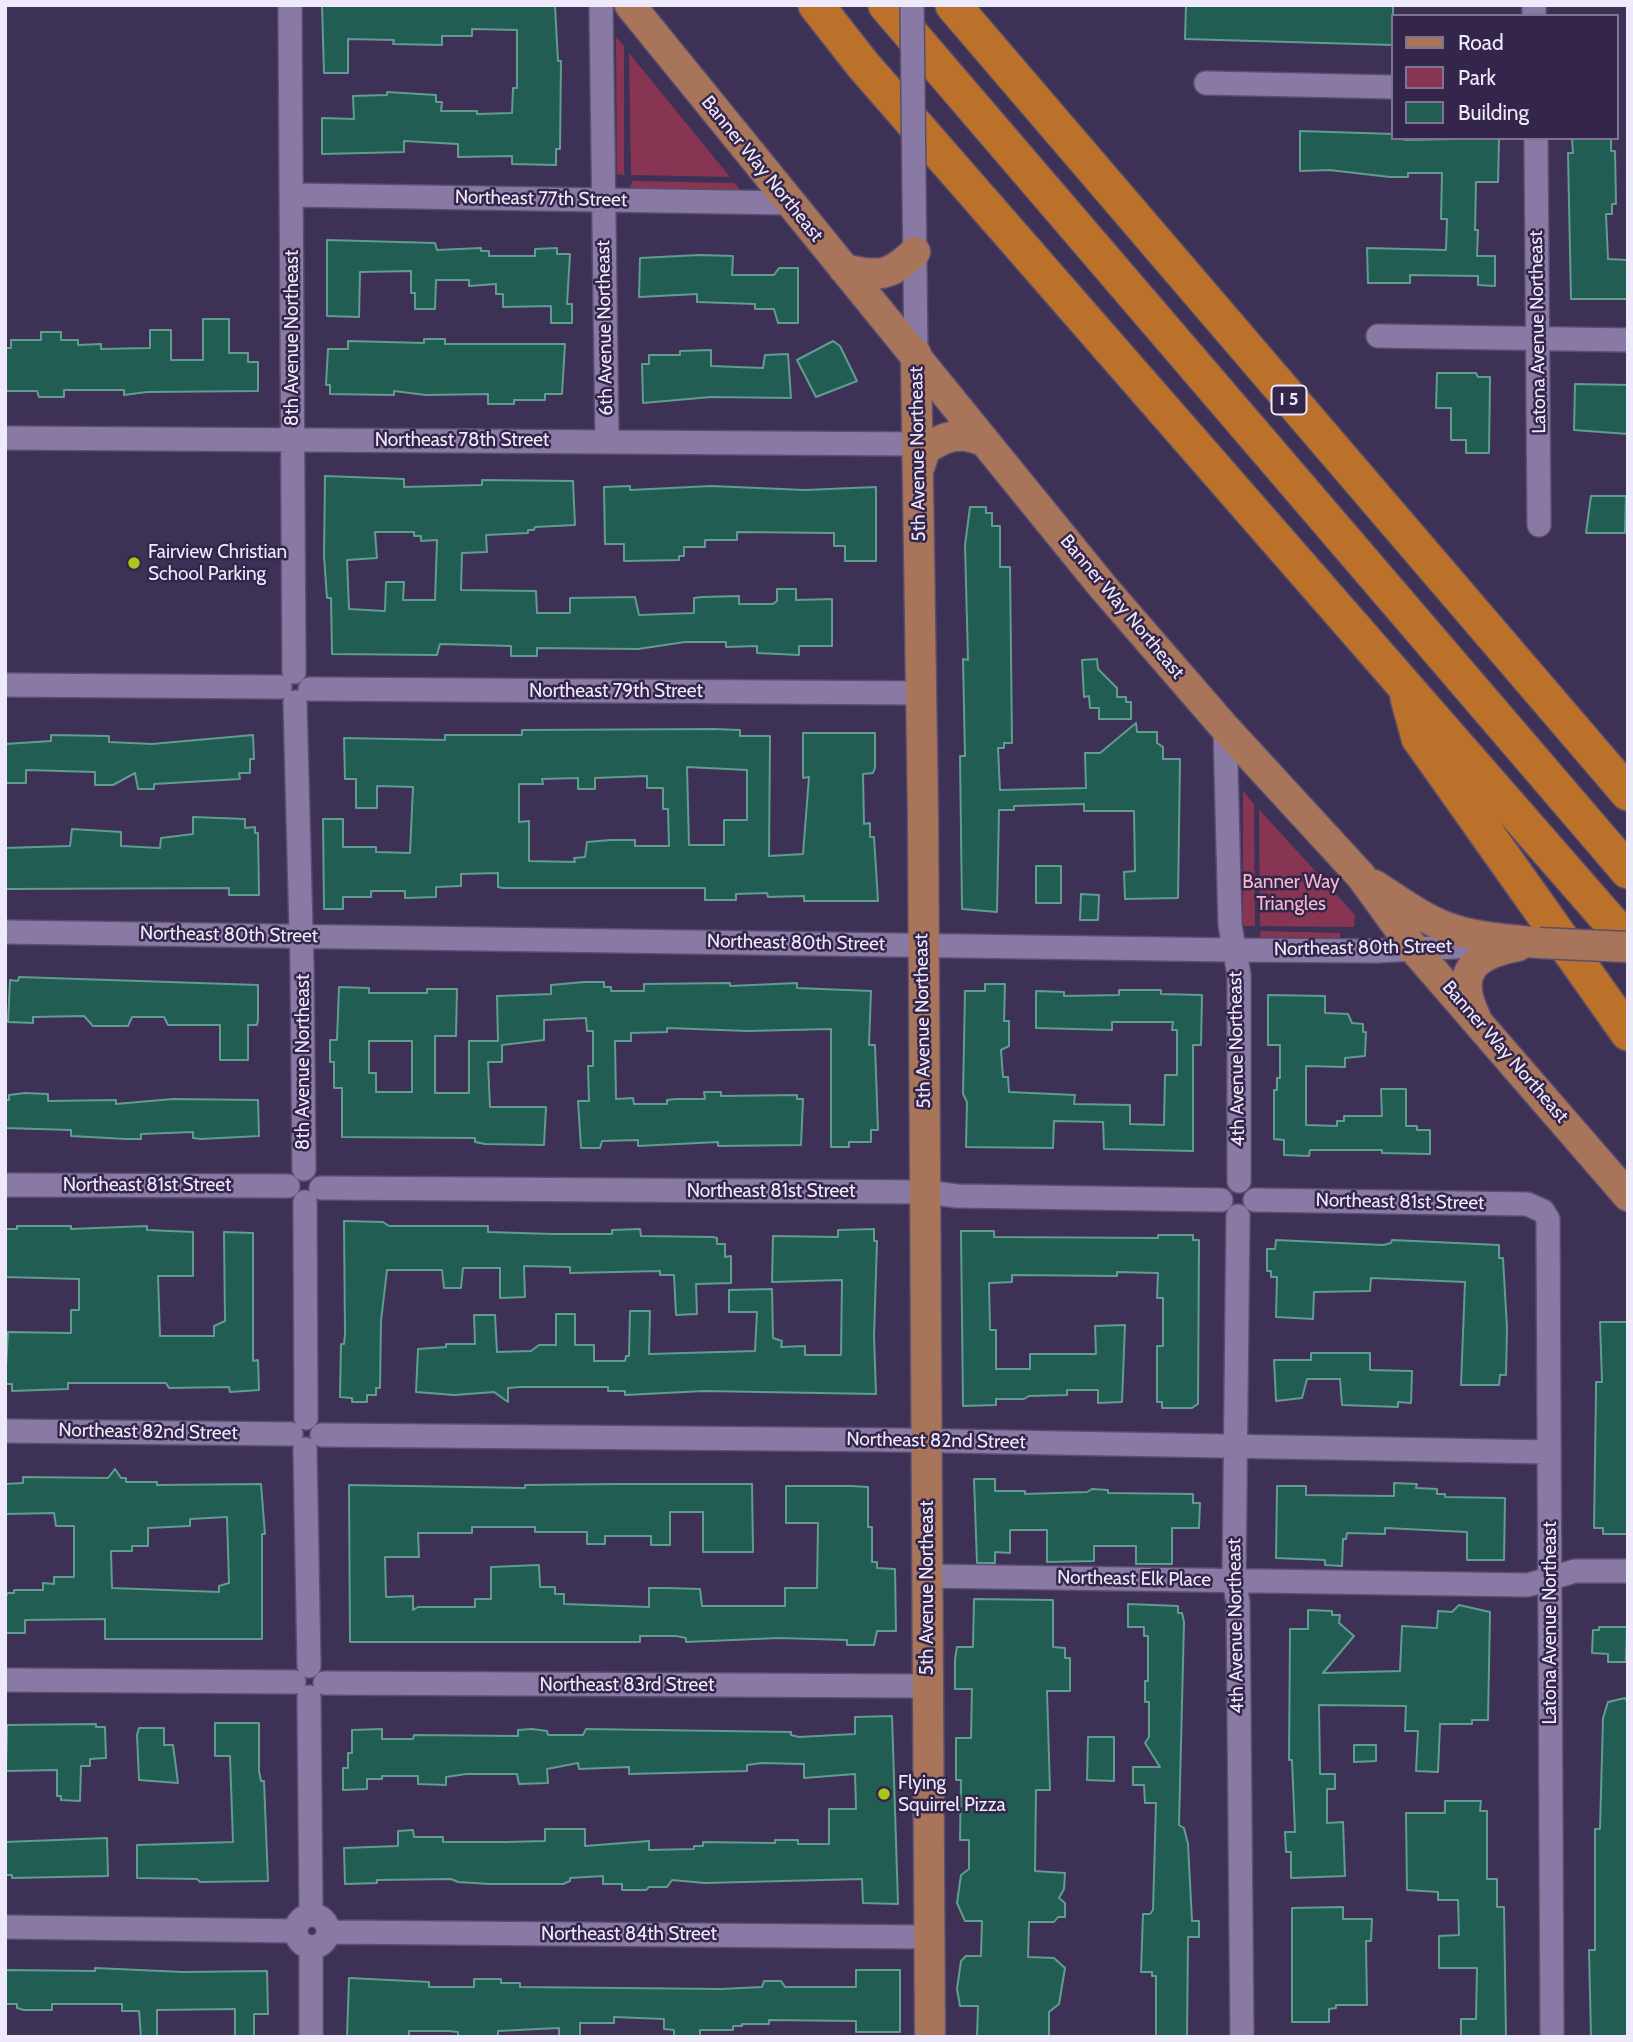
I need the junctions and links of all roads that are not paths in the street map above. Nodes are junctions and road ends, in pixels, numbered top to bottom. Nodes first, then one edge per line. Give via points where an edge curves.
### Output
1 (290, 5) edge
2 (601, 5) edge
3 (630, 5) edge
4 (816, 5) edge
5 (886, 5) edge
6 (912, 5) edge
7 (953, 5) edge
8 (1206, 83) dead end
9 (1392, 87) edge
10 (1536, 140) edge
11 (292, 195) junction
12 (604, 201) junction
13 (789, 203) junction
14 (915, 252) junction
15 (844, 269) junction
16 (1378, 336) dead end
17 (1538, 339) junction
18 (1628, 340) edge
19 (916, 355) junction
20 (5, 438) edge
21 (292, 438) junction
22 (607, 440) junction
23 (985, 442) junction
24 (919, 455) junction
25 (1539, 525) dead end
26 (5, 685) edge
27 (1404, 685) junction
28 (294, 687) junction
29 (922, 693) junction
30 (1225, 728) junction
31 (1628, 793) edge
32 (1628, 871) edge
33 (1361, 876) junction
34 (5, 932) edge
35 (301, 936) junction
36 (1539, 943) junction
37 (1628, 944) edge
38 (922, 945) junction
39 (1414, 948) junction
40 (1234, 950) junction
41 (1477, 1019) junction
42 (1628, 1033) edge
43 (296, 1178) junction
44 (1239, 1181) junction
45 (5, 1185) edge
46 (925, 1192) junction
47 (313, 1195) junction
48 (1628, 1196) edge
49 (1221, 1200) junction
50 (1255, 1200) junction
51 (1543, 1211) joint
52 (1238, 1216) junction
53 (5, 1431) edge
54 (306, 1434) junction
55 (926, 1441) junction
56 (1234, 1447) junction
57 (1549, 1452) junction
58 (1628, 1571) edge
59 (927, 1576) junction
60 (1549, 1578) junction
61 (1234, 1581) junction
62 (5, 1680) edge
63 (309, 1682) junction
64 (928, 1686) junction
65 (5, 1927) edge
66 (306, 1931) junction
67 (929, 1937) junction
68 (311, 2037) edge
69 (930, 2037) edge
70 (1242, 2037) edge
71 (1552, 2037) edge

1 - 11 street, 8th Avenue Northeast
2 - 12 street, 6th Avenue Northeast
3 - 13 main road, Banner Way Northeast
4 - 27 highway via 863,65
5 - 32 highway
6 - 14 street, 5th Avenue Northeast, bridge
7 - 31 highway, I 5
8 - 9 street
10 - 17 street, Latona Avenue Northeast
11 - 12 street, Northeast 77th Street
11 - 21 street, 8th Avenue Northeast
12 - 13 street, Northeast 77th Street
12 - 22 street, 6th Avenue Northeast
13 - 15 main road, Banner Way Northeast
14 - 15 main road via 888,273 871,275
14 - 19 street, 5th Avenue Northeast
15 - 19 main road, Banner Way Northeast
16 - 17 street
17 - 18 street
17 - 25 street, Latona Avenue Northeast
19 - 23 main road, Banner Way Northeast
19 - 24 main road, 5th Avenue Northeast
20 - 21 street, Northeast 78th Street
21 - 22 street, Northeast 78th Street
21 - 28 street, 8th Avenue Northeast
22 - 24 street, Northeast 78th Street
23 - 24 main road via 960,434
23 - 30 main road, Banner Way Northeast
24 - 29 main road, 5th Avenue Northeast
26 - 28 street, Northeast 79th Street
27 - 37 highway
27 - 42 highway via 1419,738
28 - 29 street, Northeast 79th Street
28 - 35 street, 8th Avenue Northeast
29 - 38 main road, 5th Avenue Northeast
30 - 33 main road, Banner Way Northeast
30 - 40 street, 4th Avenue Northeast
33 - 36 main road via 1416,913 1447,927
33 - 39 main road, Banner Way Northeast
34 - 35 street, Northeast 80th Street
35 - 38 street, Northeast 80th Street
35 - 43 street, 8th Avenue Northeast
36 - 37 main road, Northeast 80th Street, bridge
36 - 39 street, Northeast 80th Street
36 - 41 main road via 1501,949 1482,956 1472,966 1466,990
38 - 40 street, Northeast 80th Street
38 - 46 main road, 5th Avenue Northeast
39 - 40 street, Northeast 80th Street
39 - 41 main road, Banner Way Northeast
40 - 44 street, 4th Avenue Northeast via 1239,975
41 - 48 main road, Banner Way Northeast
43 - 45 street, Northeast 81st Street
43 - 47 street via 316,1175
44 - 49 street via 1226,1186
44 - 50 street via 1251,1187
46 - 47 street, Northeast 81st Street
46 - 49 street, Northeast 81st Street
46 - 55 main road, 5th Avenue Northeast
47 - 54 street
49 - 52 street via 1227,1212
50 - 51 street, Northeast 81st Street via 1527,1204
50 - 52 street via 1249,1212
51 - 57 street, Latona Avenue Northeast via 1550,1231
52 - 56 street, 4th Avenue Northeast
53 - 54 street, Northeast 82nd Street
54 - 55 street, Northeast 82nd Street
54 - 63 street
55 - 56 street, Northeast 82nd Street
55 - 59 main road, 5th Avenue Northeast
56 - 57 street, Northeast 82nd Street
56 - 61 street, 4th Avenue Northeast
57 - 60 street, Latona Avenue Northeast
58 - 60 street via 1575,1571
59 - 61 street, Northeast Elk Place
59 - 64 main road, 5th Avenue Northeast
60 - 61 street, Northeast Elk Place via 1528,1585
60 - 71 street, Latona Avenue Northeast
61 - 70 street, 4th Avenue Northeast via 1238,1602
62 - 63 street, Northeast 83rd Street
63 - 64 street, Northeast 83rd Street
63 - 66 street
64 - 67 main road, 5th Avenue Northeast
65 - 66 street
66 - 67 street, Northeast 84th Street via 323,1943 328,1932
66 - 68 street
67 - 69 main road, 5th Avenue Northeast

